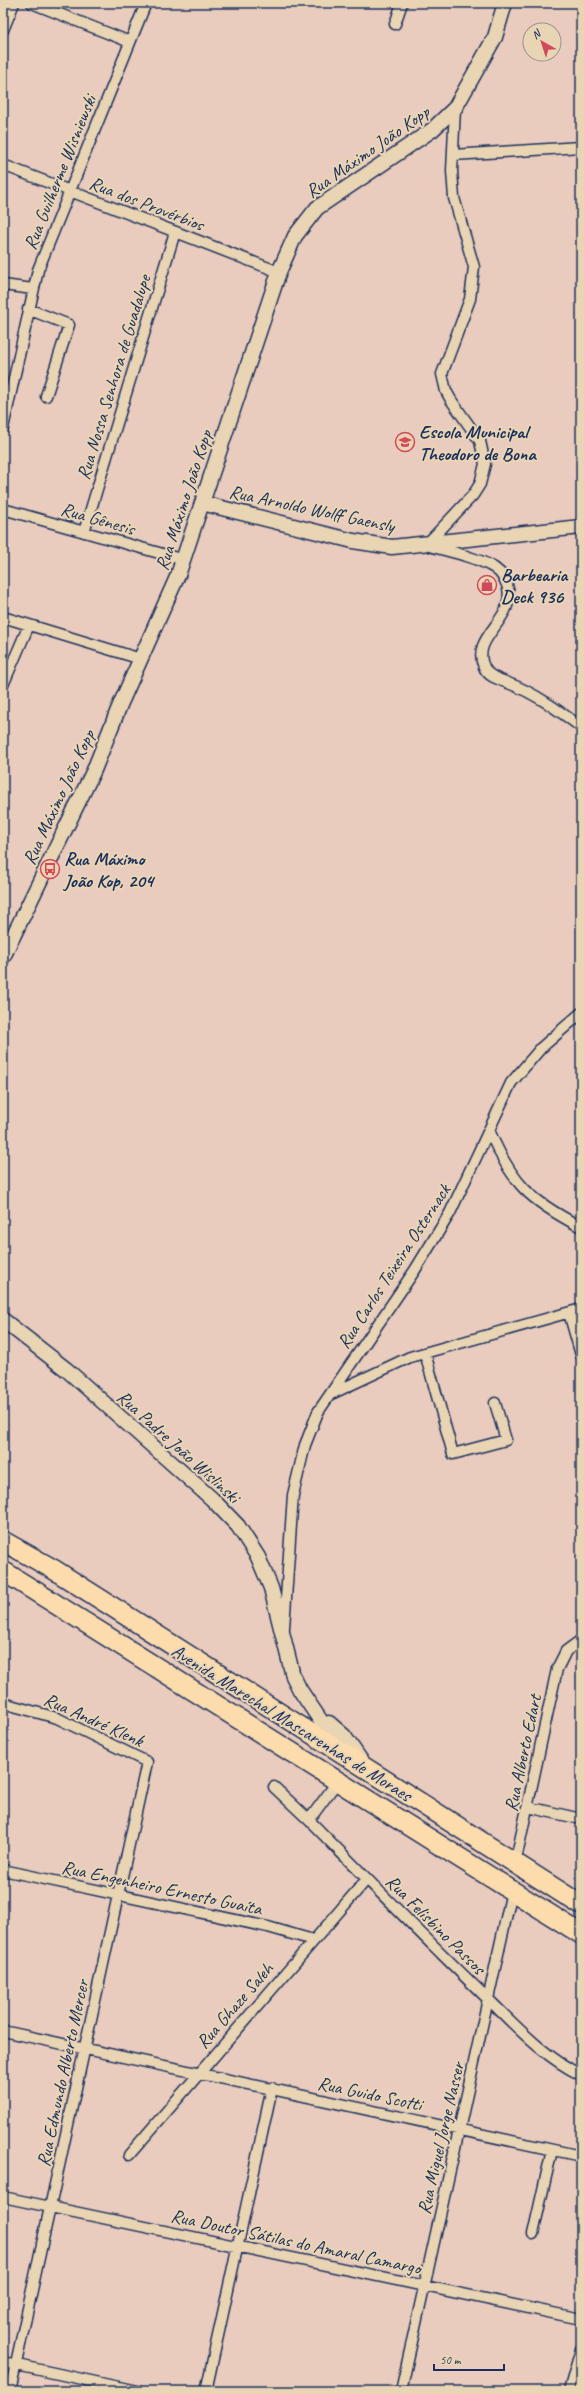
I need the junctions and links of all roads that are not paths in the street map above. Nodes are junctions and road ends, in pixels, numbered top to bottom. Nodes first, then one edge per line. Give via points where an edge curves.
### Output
1 (14, 3) edge
2 (32, 3) edge
3 (146, 3) edge
4 (402, 3) edge
5 (505, 3) edge
6 (395, 24) dead end
7 (3, 30) edge
8 (130, 42) junction
9 (455, 108) junction
10 (581, 147) edge
11 (453, 155) junction
12 (3, 165) edge
13 (70, 191) junction
14 (175, 232) junction
15 (279, 272) junction
16 (3, 285) edge
17 (33, 289) junction
18 (28, 309) junction
19 (46, 396) dead end
20 (3, 428) edge
21 (202, 503) junction
22 (3, 508) edge
23 (581, 527) edge
24 (84, 532) junction
25 (426, 545) junction
26 (184, 560) junction
27 (3, 617) edge
28 (29, 625) junction
29 (141, 659) junction
30 (3, 685) edge
31 (581, 727) edge
32 (3, 957) edge
33 (581, 1013) edge
34 (489, 1130) junction
35 (581, 1227) edge
36 (581, 1309) edge
37 (569, 1313) junction
38 (3, 1320) edge
39 (425, 1353) junction
40 (581, 1355) edge
41 (329, 1395) junction
42 (495, 1403) dead end
43 (3, 1541) edge
44 (3, 1571) edge
45 (284, 1634) junction
46 (581, 1640) edge
47 (3, 1703) edge
48 (264, 1705) junction
49 (319, 1716) junction
50 (236, 1718) junction
51 (344, 1756) junction
52 (146, 1762) joint
53 (368, 1771) junction
54 (336, 1782) junction
55 (274, 1787) dead end
56 (528, 1807) junction
57 (378, 1808) junction
58 (581, 1819) edge
59 (310, 1820) junction
60 (510, 1860) junction
61 (3, 1870) edge
62 (367, 1879) junction
63 (512, 1892) junction
64 (118, 1895) junction
65 (581, 1906) edge
66 (563, 1923) junction
67 (581, 1934) edge
68 (313, 1940) junction
69 (488, 1999) junction
70 (3, 2031) edge
71 (84, 2048) junction
72 (198, 2072) junction
73 (581, 2075) edge
74 (272, 2088) junction
75 (459, 2130) junction
76 (552, 2150) junction
77 (129, 2154) dead end
78 (581, 2156) edge
79 (3, 2197) edge
80 (50, 2207) junction
81 (533, 2234) dead end
82 (238, 2247) junction
83 (424, 2286) junction
84 (581, 2319) edge
85 (581, 2349) edge
86 (3, 2362) edge
87 (16, 2364) junction
88 (10, 2391) edge
89 (136, 2391) edge
90 (206, 2391) edge
91 (401, 2391) edge
92 (569, 2391) edge

1 - 7 street
2 - 8 street
3 - 8 street, Rua Guilherme Wisniewski
4 - 6 street
5 - 9 main road, Rua Máximo João Kopp via 495,37
8 - 13 street, Rua Guilherme Wisniewski
9 - 11 street
9 - 15 main road, Rua Máximo João Kopp via 432,130 317,208 295,236
10 - 11 street
11 - 25 street via 454,198 474,267 470,299 442,374 446,391 480,442 485,464 480,484 473,495
12 - 13 street, Rua dos Provérbios
13 - 14 street, Rua dos Provérbios
13 - 17 street, Rua Guilherme Wisniewski
14 - 15 street, Rua dos Provérbios
14 - 24 street, Rua Nossa Senhora de Guadalupe
15 - 21 main road, Rua Máximo João Kopp
16 - 17 street
17 - 18 street, Rua Guilherme Wisniewski
18 - 19 street via 69,324
18 - 20 street, Rua Guilherme Wisniewski
21 - 25 main road, Rua Arnoldo Wolff Gaensly via 373,545
21 - 26 main road, Rua Máximo João Kopp
22 - 24 street, Rua Gênesis
23 - 25 main road, Rua Arnoldo Wolff Gaensly
24 - 26 street, Rua Gênesis
25 - 31 street via 489,565 498,571 509,593 509,604 481,650 484,668 488,674 528,691
26 - 29 main road, Rua Máximo João Kopp
27 - 28 street
28 - 29 street
28 - 30 street
29 - 32 main road, Rua Máximo João Kopp via 94,770
33 - 34 street, Rua Carlos Teixeira Osternack via 545,1043 517,1074
34 - 35 street via 516,1182 538,1202
34 - 41 street, Rua Carlos Teixeira Osternack via 463,1188 434,1240
36 - 37 street
37 - 39 street
37 - 40 street
38 - 45 main road, Rua Padre João Wislinski via 67,1370 238,1526 260,1562 276,1601
39 - 41 street via 397,1362
39 - 42 street via 453,1454 506,1440
41 - 45 street, Rua Carlos Teixeira Osternack via 311,1429 295,1483 290,1518
43 - 48 highway, Avenida Marechal Mascarenhas de Moraes via 53,1569
44 - 50 highway, Avenida Marechal Mascarenhas de Moraes
45 - 49 main road, Rua Padre João Wislinski via 293,1676
46 - 56 street, Rua Alberto Edart via 566,1651 557,1669
47 - 52 street, Rua André Klenk via 57,1718
48 - 50 highway via 251,1703 242,1709
48 - 51 highway, Avenida Marechal Mascarenhas de Moraes
49 - 51 main road
49 - 53 main road via 344,1736
50 - 54 highway, Avenida Marechal Mascarenhas de Moraes
51 - 53 highway, Avenida Marechal Mascarenhas de Moraes
51 - 57 highway
52 - 64 street, Rua Edmundo Alberto Mercer
53 - 60 highway, Avenida Marechal Mascarenhas de Moraes
54 - 57 highway, Avenida Marechal Mascarenhas de Moraes
54 - 59 street
55 - 59 street, Rua Felisbino Passos
56 - 58 street
56 - 60 street, Rua Alberto Edart
57 - 63 highway, Avenida Marechal Mascarenhas de Moraes
59 - 62 street, Rua Felisbino Passos
60 - 63 highway
60 - 65 highway, Avenida Marechal Mascarenhas de Moraes
61 - 64 street, Rua Engenheiro Ernesto Guaíta
62 - 68 street, Rua Ghaze Saleh
62 - 69 street, Rua Felisbino Passos
63 - 66 highway, Avenida Marechal Mascarenhas de Moraes
63 - 69 street, Rua Miguel Jorge Nasser
64 - 68 street, Rua Engenheiro Ernesto Guaíta via 268,1927
64 - 71 street, Rua Edmundo Alberto Mercer
65 - 66 highway via 578,1912
66 - 67 highway, Avenida Marechal Mascarenhas de Moraes
68 - 72 street, Rua Ghaze Saleh
69 - 73 street, Rua Felisbino Passos via 544,2053
69 - 75 street, Rua Miguel Jorge Nasser
70 - 71 street, Rua Guido Scotti
71 - 72 street, Rua Guido Scotti
71 - 80 street, Rua Edmundo Alberto Mercer
72 - 74 street, Rua Guido Scotti
72 - 77 street, Rua Ghaze Saleh
74 - 75 street, Rua Guido Scotti
74 - 82 street
75 - 76 street, Rua Guido Scotti
75 - 83 street, Rua Miguel Jorge Nasser
76 - 78 street, Rua Guido Scotti
76 - 81 street
79 - 80 street, Rua Doutor Sátilas do Amaral Camargo
80 - 82 street, Rua Doutor Sátilas do Amaral Camargo
80 - 87 street, Rua Edmundo Alberto Mercer
82 - 83 street, Rua Doutor Sátilas do Amaral Camargo
82 - 90 street
83 - 84 street, Rua Doutor Sátilas do Amaral Camargo
83 - 91 street, Rua Miguel Jorge Nasser
85 - 92 street
86 - 87 street
87 - 88 street, Rua Edmundo Alberto Mercer
87 - 89 street

